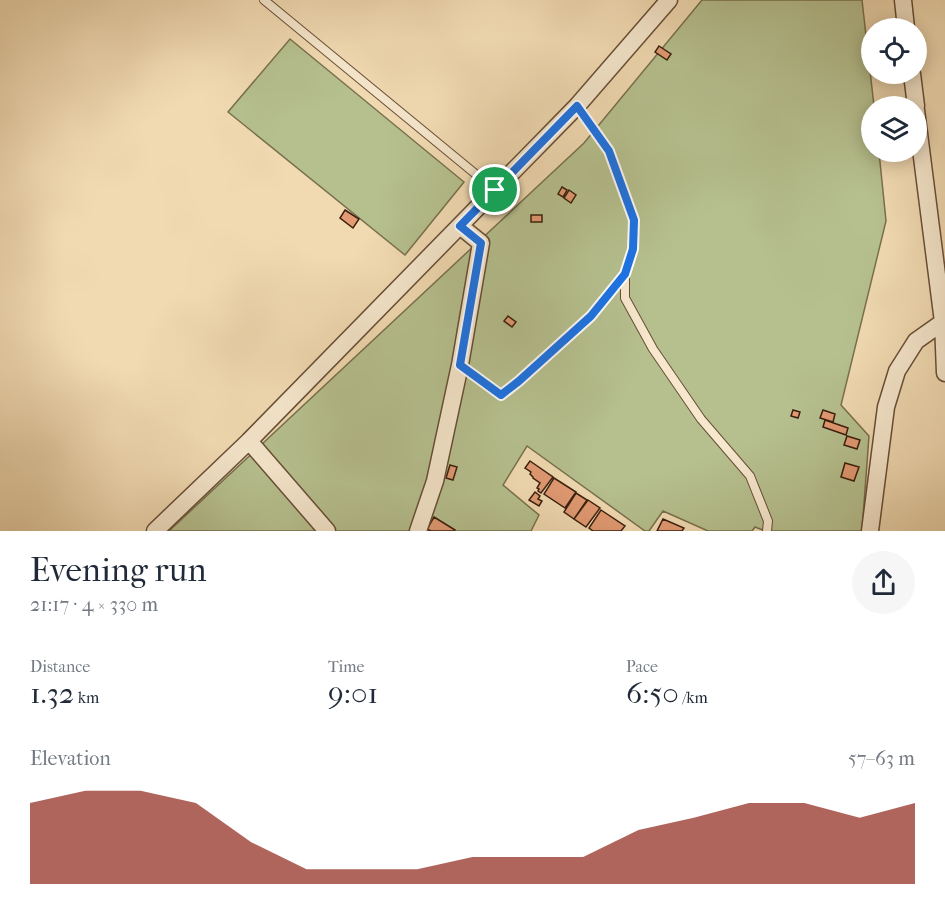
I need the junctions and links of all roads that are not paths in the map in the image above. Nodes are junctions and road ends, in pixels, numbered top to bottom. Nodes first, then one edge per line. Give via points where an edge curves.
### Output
1 (264, 0) edge
2 (669, 0) edge
3 (903, 0) edge
4 (905, 18) edge
5 (577, 106) junction
6 (923, 162) edge
7 (495, 190) junction
8 (460, 226) junction
9 (625, 274) junction
10 (943, 322) junction
11 (460, 365) junction
12 (945, 373) edge
13 (249, 441) junction
14 (155, 531) edge
15 (327, 531) edge
16 (418, 531) edge
17 (767, 531) edge
18 (870, 531) edge

1 - 7 lane
2 - 5 street
3 - 4 street
5 - 7 street
5 - 9 lane via 609,151 634,220 633,249
6 - 10 street
7 - 8 street
8 - 11 street via 481,243
8 - 13 street
9 - 11 lane via 591,316 501,395
9 - 17 lane via 625,298 653,349 701,419 750,476 768,521
10 - 12 street
10 - 18 street via 916,341 897,371 886,407
11 - 16 street via 435,481
13 - 14 street
13 - 15 street

